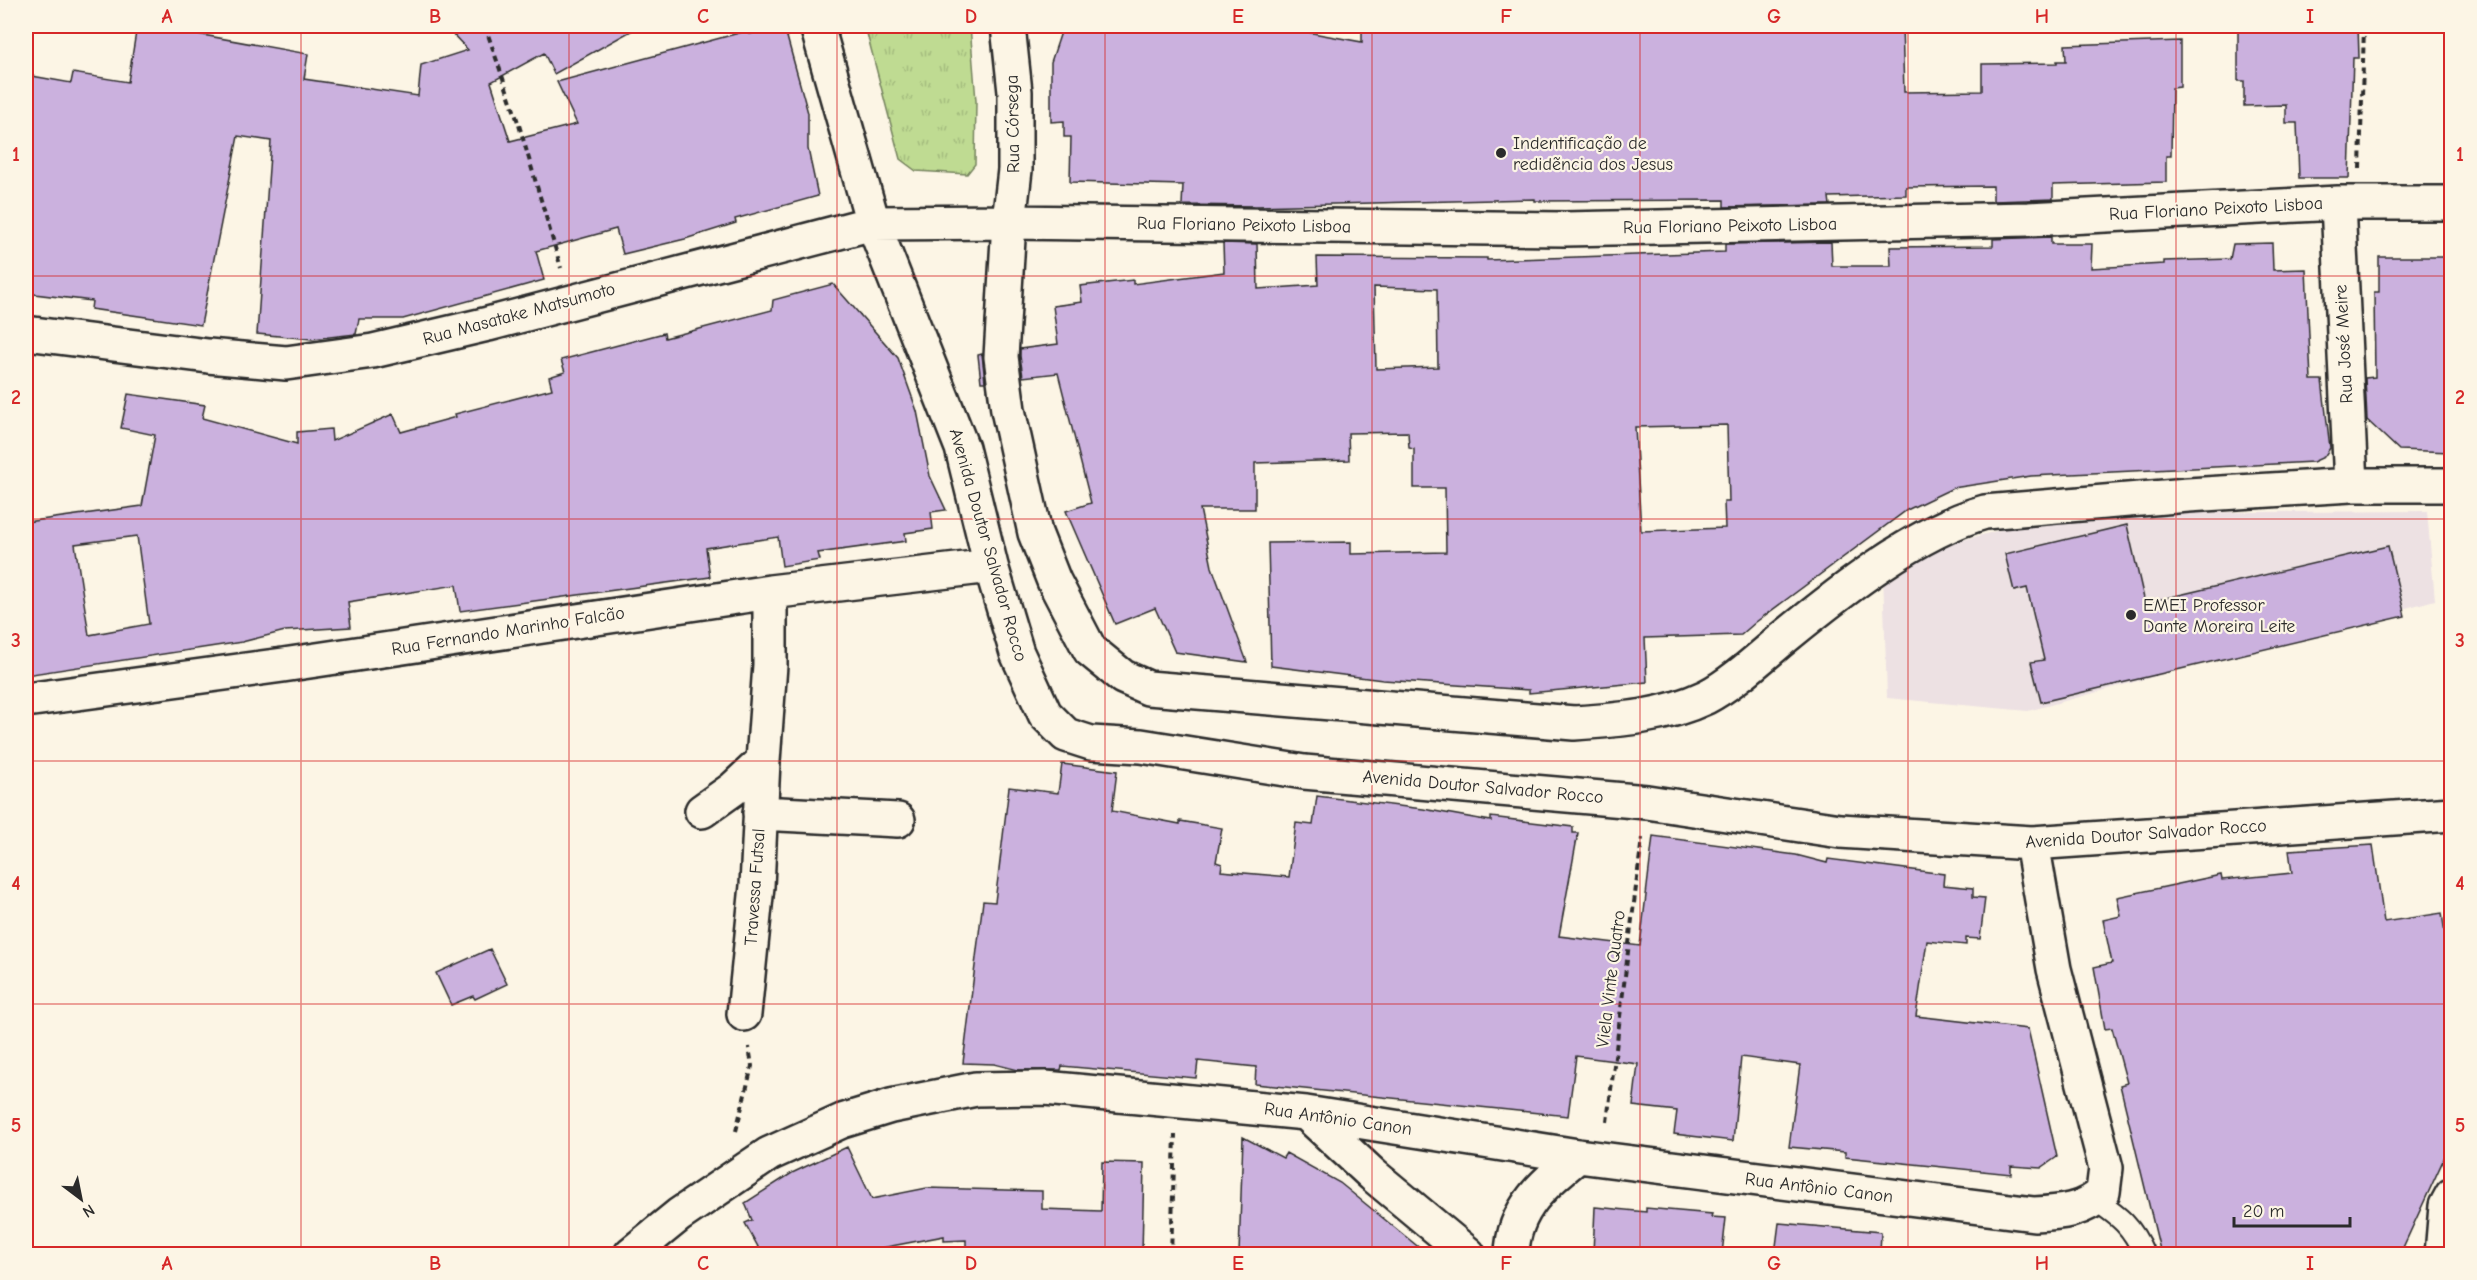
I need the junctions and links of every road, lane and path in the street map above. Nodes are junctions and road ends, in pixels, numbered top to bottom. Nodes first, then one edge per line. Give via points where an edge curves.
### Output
1 (485, 26) edge
2 (817, 26) edge
3 (1008, 26) edge
4 (2364, 26) edge
5 (2348, 203) junction
6 (2451, 203) edge
7 (1009, 222) junction
8 (873, 223) junction
9 (570, 301) junction
10 (26, 333) edge
11 (2351, 485) junction
12 (2451, 485) edge
13 (991, 566) junction
14 (770, 592) junction
15 (26, 700) edge
16 (763, 761) junction
17 (1647, 802) junction
18 (702, 811) dead end
19 (760, 813) junction
20 (2451, 814) edge
21 (898, 820) dead end
22 (2032, 843) junction
23 (744, 1014) joint
24 (1176, 1099) junction
25 (1306, 1113) junction
26 (1590, 1158) junction
27 (729, 1180) junction
28 (2451, 1195) edge
29 (2095, 1200) junction
30 (631, 1254) edge
31 (1172, 1254) edge
32 (1468, 1254) edge
33 (1512, 1254) edge
34 (2144, 1254) edge
35 (2442, 1254) edge

1 - 9 path via 519,125
2 - 8 street, Avenida Doutor Salvador Rocco
3 - 7 street, Rua Córsega via 1015,92 1015,170
4 - 5 path
5 - 6 street, Rua Floriano Peixoto Lisboa
5 - 7 street, Rua Floriano Peixoto Lisboa via 2028,219 1565,230
5 - 11 street, Rua José Meire
7 - 8 street, Rua Masatake Matsumoto
7 - 11 street via 1001,357 1008,410 1035,533 1089,650 1123,677 1148,688 1574,723 1628,720 1667,712 1708,696 1853,585 1959,518 1985,512
8 - 9 street, Rua Masatake Matsumoto
8 - 13 street, Avenida Doutor Salvador Rocco via 962,448
9 - 10 street, Rua Masatake Matsumoto via 373,351 286,363
11 - 12 street
13 - 14 street, Rua Fernando Marinho Falcão
13 - 17 street, Avenida Doutor Salvador Rocco via 1029,682 1045,714 1066,735 1091,743 1141,746 1304,772
14 - 15 street, Rua Fernando Marinho Falcão
14 - 16 street, Travessa Futsal via 770,665
16 - 18 street
16 - 19 street, Travessa Futsal
17 - 22 street, Avenida Doutor Salvador Rocco via 1840,831
17 - 26 path, Viela Vinte Quatro
19 - 21 street
19 - 23 street, Travessa Futsal
20 - 22 street, Avenida Doutor Salvador Rocco
22 - 29 street via 2054,969 2106,1168 2103,1192
23 - 27 path via 752,1066
24 - 25 street, Rua Antônio Canon
24 - 27 street, Rua Antônio Canon via 1045,1088 965,1091 842,1121 770,1154
24 - 31 path
25 - 26 street, Rua Antônio Canon
25 - 32 street
26 - 29 street, Rua Antônio Canon via 2034,1214 2066,1211
26 - 33 street via 1551,1177 1534,1194 1518,1221
27 - 30 street, Rua Antônio Canon
28 - 35 street via 2446,1206
29 - 34 lane via 2131,1229

